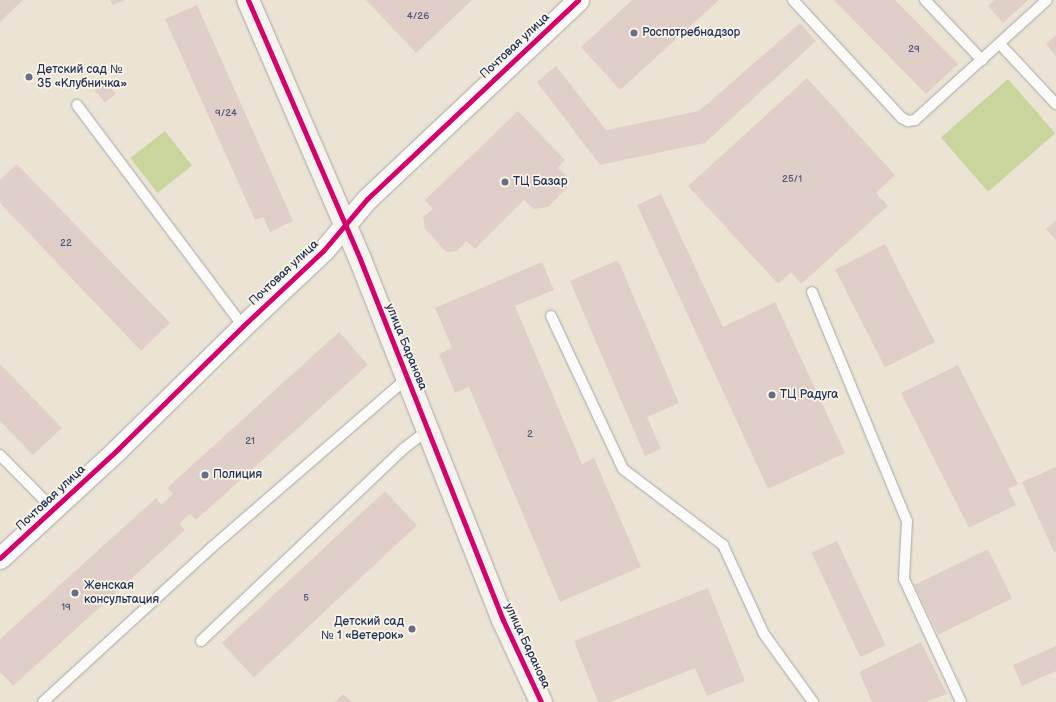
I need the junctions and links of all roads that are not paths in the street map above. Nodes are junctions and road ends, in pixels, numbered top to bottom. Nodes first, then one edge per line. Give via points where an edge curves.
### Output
1 (248, 0) edge
2 (578, 0) edge
3 (793, 0) edge
4 (925, 0) edge
5 (1047, 0) edge
6 (1000, 44) junction
7 (982, 60) junction
8 (1056, 104) edge
9 (77, 105) dead end
10 (346, 226) junction
11 (812, 292) dead end
12 (551, 316) dead end
13 (243, 326) junction
14 (407, 378) junction
15 (428, 430) junction
16 (0, 455) edge
17 (53, 509) junction
18 (0, 558) edge
19 (201, 641) dead end
20 (43, 702) edge
21 (542, 702) edge
22 (813, 702) edge
23 (961, 702) edge

1 - 10 street, улица Баранова
2 - 10 street, Почтовая улица via 367,199
3 - 7 lane via 902,118 908,121 915,120
4 - 7 lane
5 - 6 lane
6 - 7 lane
6 - 8 lane
9 - 13 lane
10 - 13 street, Почтовая улица
10 - 14 street, улица Баранова
11 - 23 lane via 907,521 904,579
12 - 22 lane via 623,469 723,545 764,634
13 - 17 street, Почтовая улица
14 - 15 street, улица Баранова
14 - 20 lane via 217,543
15 - 19 lane via 403,449
15 - 21 street, улица Баранова via 503,620
16 - 17 lane
17 - 18 street, Почтовая улица

